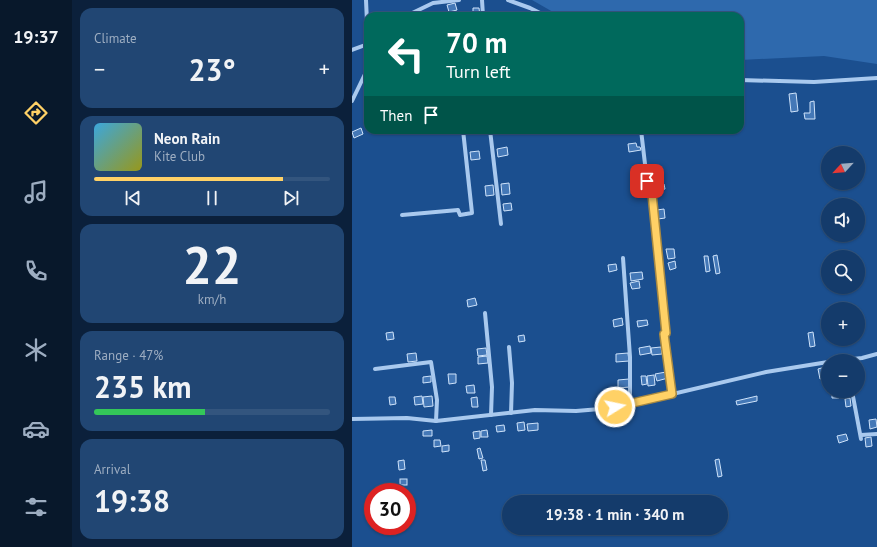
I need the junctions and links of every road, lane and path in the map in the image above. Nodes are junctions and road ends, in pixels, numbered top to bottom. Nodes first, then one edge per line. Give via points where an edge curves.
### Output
1 (366, 0) edge
2 (459, 0) edge
3 (482, 0) edge
4 (508, 0) edge
5 (367, 12) edge
6 (414, 12) edge
7 (483, 12) edge
8 (538, 12) edge
9 (364, 46) edge
10 (352, 50) edge
11 (364, 76) edge
12 (877, 78) edge
13 (744, 80) edge
14 (352, 101) edge
15 (464, 134) edge
16 (490, 134) edge
17 (641, 134) edge
18 (402, 215) dead end
19 (501, 224) dead end
20 (623, 258) dead end
21 (485, 312) dead end
22 (509, 347) dead end
23 (877, 354) edge
24 (865, 356) edge
25 (821, 363) edge
26 (375, 369) dead end
27 (672, 394) junction
28 (853, 398) edge
29 (630, 404) junction
30 (511, 413) junction
31 (491, 415) junction
32 (352, 419) edge
33 (436, 421) junction
34 (877, 434) edge

1 - 5 street
2 - 6 street via 433,3
3 - 7 street
4 - 8 street
9 - 10 street
11 - 14 street
12 - 13 street via 814,82
15 - 18 street via 472,213 460,215 458,210
16 - 19 street
17 - 27 street via 647,181 651,184
20 - 29 street via 630,357
21 - 31 street via 492,387
22 - 30 street
23 - 24 street
25 - 27 street via 766,372
26 - 33 street via 431,362 437,400
27 - 29 street
28 - 34 street via 861,437
29 - 30 street via 576,411 535,410
30 - 31 street
31 - 33 street
32 - 33 street via 407,418

